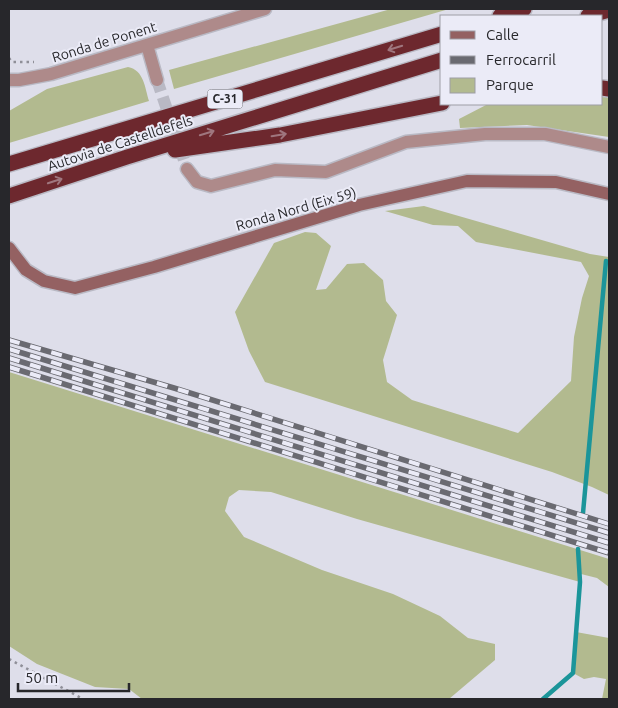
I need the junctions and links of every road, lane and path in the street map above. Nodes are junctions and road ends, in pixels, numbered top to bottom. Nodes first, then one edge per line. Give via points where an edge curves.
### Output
1 (265, 9) edge
2 (524, 9) edge
3 (609, 10) edge
4 (503, 15) edge
5 (592, 15) edge
6 (440, 35) edge
7 (147, 45) junction
8 (440, 61) edge
9 (9, 80) edge
10 (156, 80) tunnel mouth
11 (440, 103) edge
12 (609, 147) edge
13 (127, 157) junction
14 (9, 164) edge
15 (186, 169) tunnel mouth
16 (609, 194) edge
17 (9, 196) edge
18 (9, 248) edge
19 (9, 658) edge
20 (83, 699) edge

1 - 7 street, Ronda de Ponent
2 - 4 highway
3 - 5 highway
6 -> 14 highway, Autovia de Castelldefels / C-31
7 - 9 street, Ronda de Ponent via 51,74
7 - 10 street
13 -> 8 highway, Autovia de Castelldefels / C-31
13 -> 11 highway via 280,135
12 - 15 street via 545,134 485,134 406,142 326,172 275,170 211,186 197,182
17 -> 13 highway, Autovia de Castelldefels / C-31
16 - 18 main road, Ronda Nord (Eix 59) via 556,182 467,181 359,205 75,288 44,281 26,270
19 - 20 path

